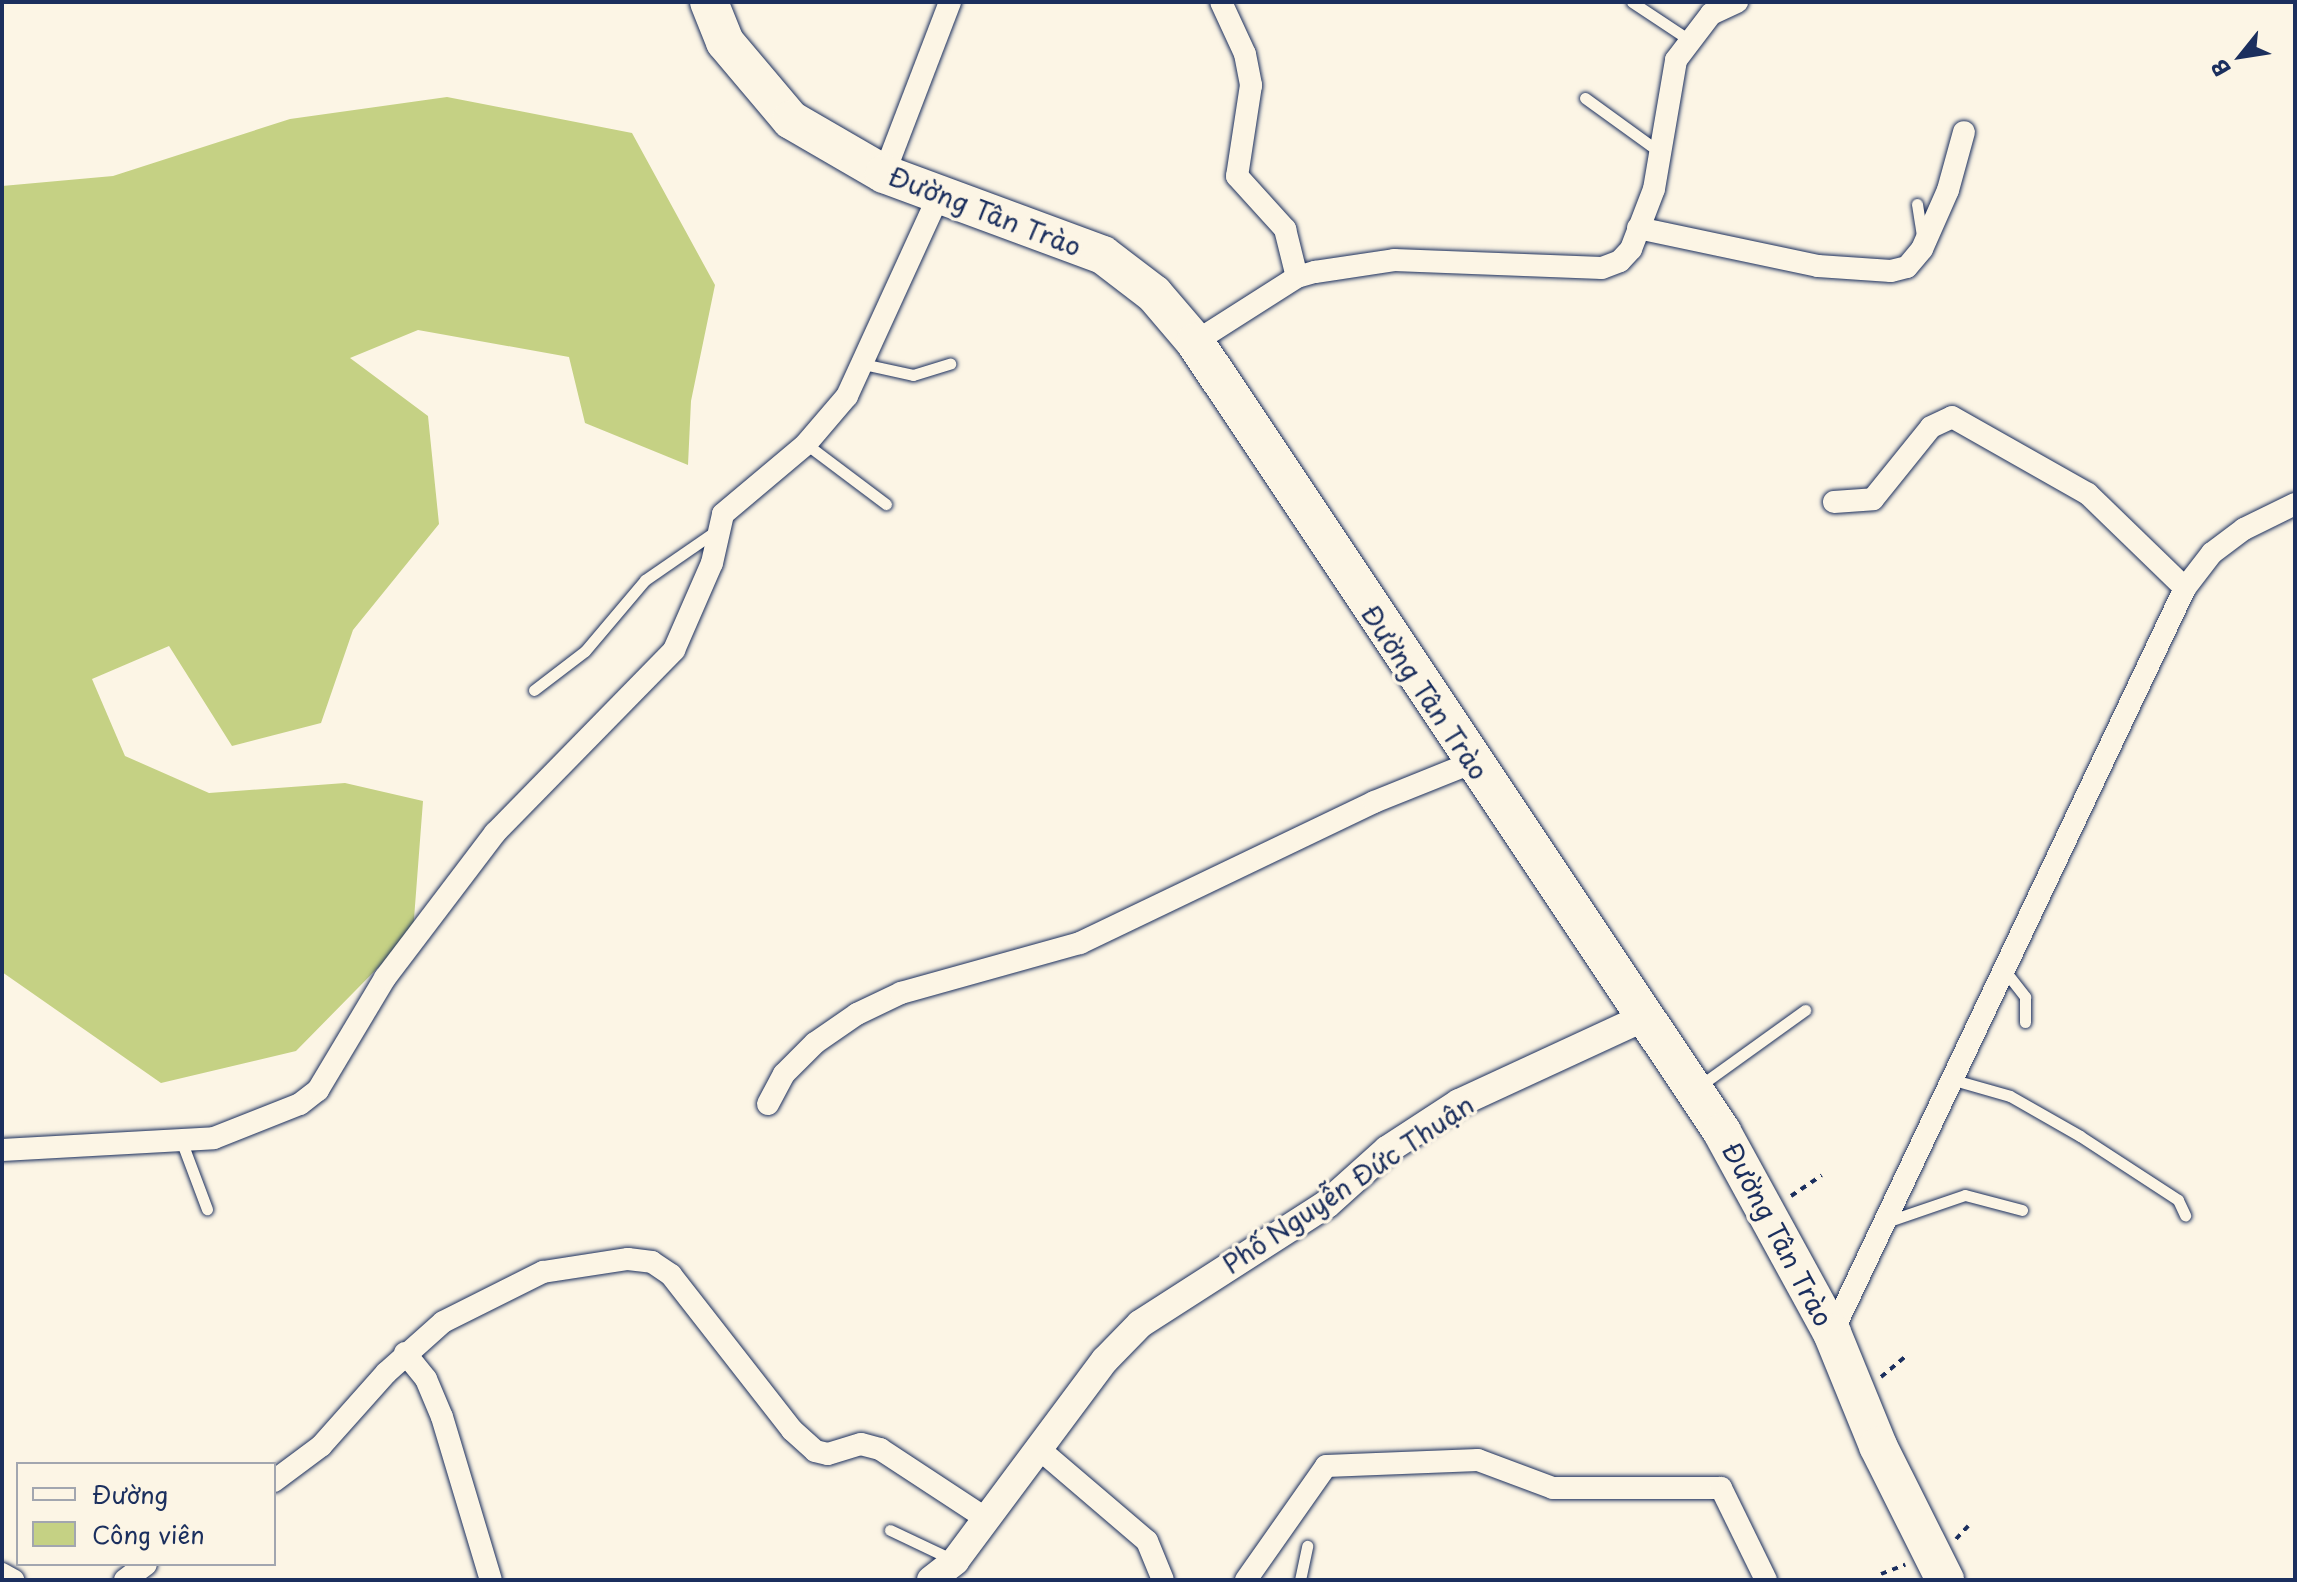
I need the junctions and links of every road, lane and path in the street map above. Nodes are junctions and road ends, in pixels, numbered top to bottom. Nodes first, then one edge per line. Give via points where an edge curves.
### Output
1 (709, 2) edge
2 (950, 2) edge
3 (1221, 2) edge
4 (1632, 2) edge
5 (1737, 2) edge
6 (1688, 39) junction
7 (1585, 98) dead end
8 (1964, 132) dead end
9 (1661, 153) junction
10 (884, 174) junction
11 (940, 193) junction
12 (1917, 204) dead end
13 (1638, 228) junction
14 (1924, 245) junction
15 (1297, 277) junction
16 (1195, 342) junction
17 (863, 364) junction
18 (950, 364) dead end
19 (806, 444) junction
20 (1834, 502) dead end
21 (886, 504) dead end
22 (2295, 504) edge
23 (718, 530) junction
24 (2185, 588) junction
25 (534, 690) dead end
26 (1471, 763) junction
27 (2005, 971) junction
28 (1805, 1010) dead end
29 (1645, 1017) junction
30 (2025, 1022) dead end
31 (1954, 1080) junction
32 (1694, 1089) junction
33 (768, 1104) dead end
34 (181, 1140) junction
35 (2, 1150) edge
36 (1822, 1175) dead end
37 (207, 1209) dead end
38 (2022, 1210) dead end
39 (1769, 1211) junction
40 (2185, 1215) dead end
41 (1886, 1222) junction
42 (1832, 1333) junction
43 (405, 1353) junction
44 (1038, 1448) junction
45 (276, 1480) edge
46 (985, 1518) junction
47 (890, 1530) dead end
48 (1307, 1546) dead end
49 (143, 1566) edge
50 (954, 1570) edge
51 (2, 1574) edge
52 (13, 1580) edge
53 (125, 1580) edge
54 (491, 1580) edge
55 (931, 1580) edge
56 (1163, 1580) edge
57 (1246, 1580) edge
58 (1300, 1580) edge
59 (1766, 1580) edge
60 (1945, 1580) edge

1 - 10 highway, Đường Tân Trào via 725,42 791,120
2 - 10 street
3 - 15 street via 1245,54 1251,85 1237,176 1285,229
4 - 6 lane
5 - 6 street via 1711,14
6 - 9 street via 1676,60
7 - 9 lane
8 - 14 street via 1948,190
9 - 13 street
10 - 11 highway, Đường Tân Trào
11 - 16 highway, Đường Tân Trào via 1103,255 1154,294
11 - 17 street
12 - 14 lane
13 - 14 street via 1818,266 1864,270 1907,267
13 - 15 street via 1620,261 1602,268 1394,260
15 - 16 street
16 - 26 highway, Đường Tân Trào
17 - 18 lane via 913,375
17 - 19 street via 847,396
19 - 21 lane
19 - 23 street via 730,507
20 - 24 street via 1873,499 1931,427 1952,417 2088,494
22 - 24 street via 2244,529 2212,553
23 - 25 lane via 645,580 585,651
23 - 34 street via 712,563 674,650 495,833 385,978 318,1090 300,1104 236,1132
24 - 27 street
26 - 29 highway, Đường Tân Trào
26 - 33 street via 1374,802 1080,943 901,993 868,1009 815,1043 784,1074
27 - 30 lane via 2025,997
27 - 31 street
28 - 32 lane
29 - 32 highway, Đường Tân Trào
29 - 44 street, Phố Nguyễn Đức Thuận via 1459,1103 1387,1150 1327,1204 1140,1324 1105,1360
31 - 40 lane via 2010,1096 2080,1136 2178,1200
31 - 41 street
32 - 39 highway, Đường Tân Trào
34 - 35 street
34 - 37 lane
36 - 39 path
38 - 41 lane via 1965,1195
39 - 42 highway, Đường Tân Trào
41 - 42 street
42 - 60 highway, Đường Tân Trào via 1878,1446
43 - 45 street via 321,1446
43 - 46 street via 443,1322 543,1272 628,1259 652,1262 671,1275 792,1430 815,1451 828,1454 861,1444 880,1449
43 - 54 street via 426,1379 442,1417
44 - 46 street, Phố Nguyễn Đức Thuận
44 - 56 street via 1147,1541
46 - 50 street, Phố Nguyễn Đức Thuận
47 - 50 lane
48 - 58 lane
49 - 53 street
50 - 55 street, Phố Nguyễn Đức Thuận
51 - 52 street
57 - 59 street via 1326,1466 1478,1460 1553,1488 1721,1488

